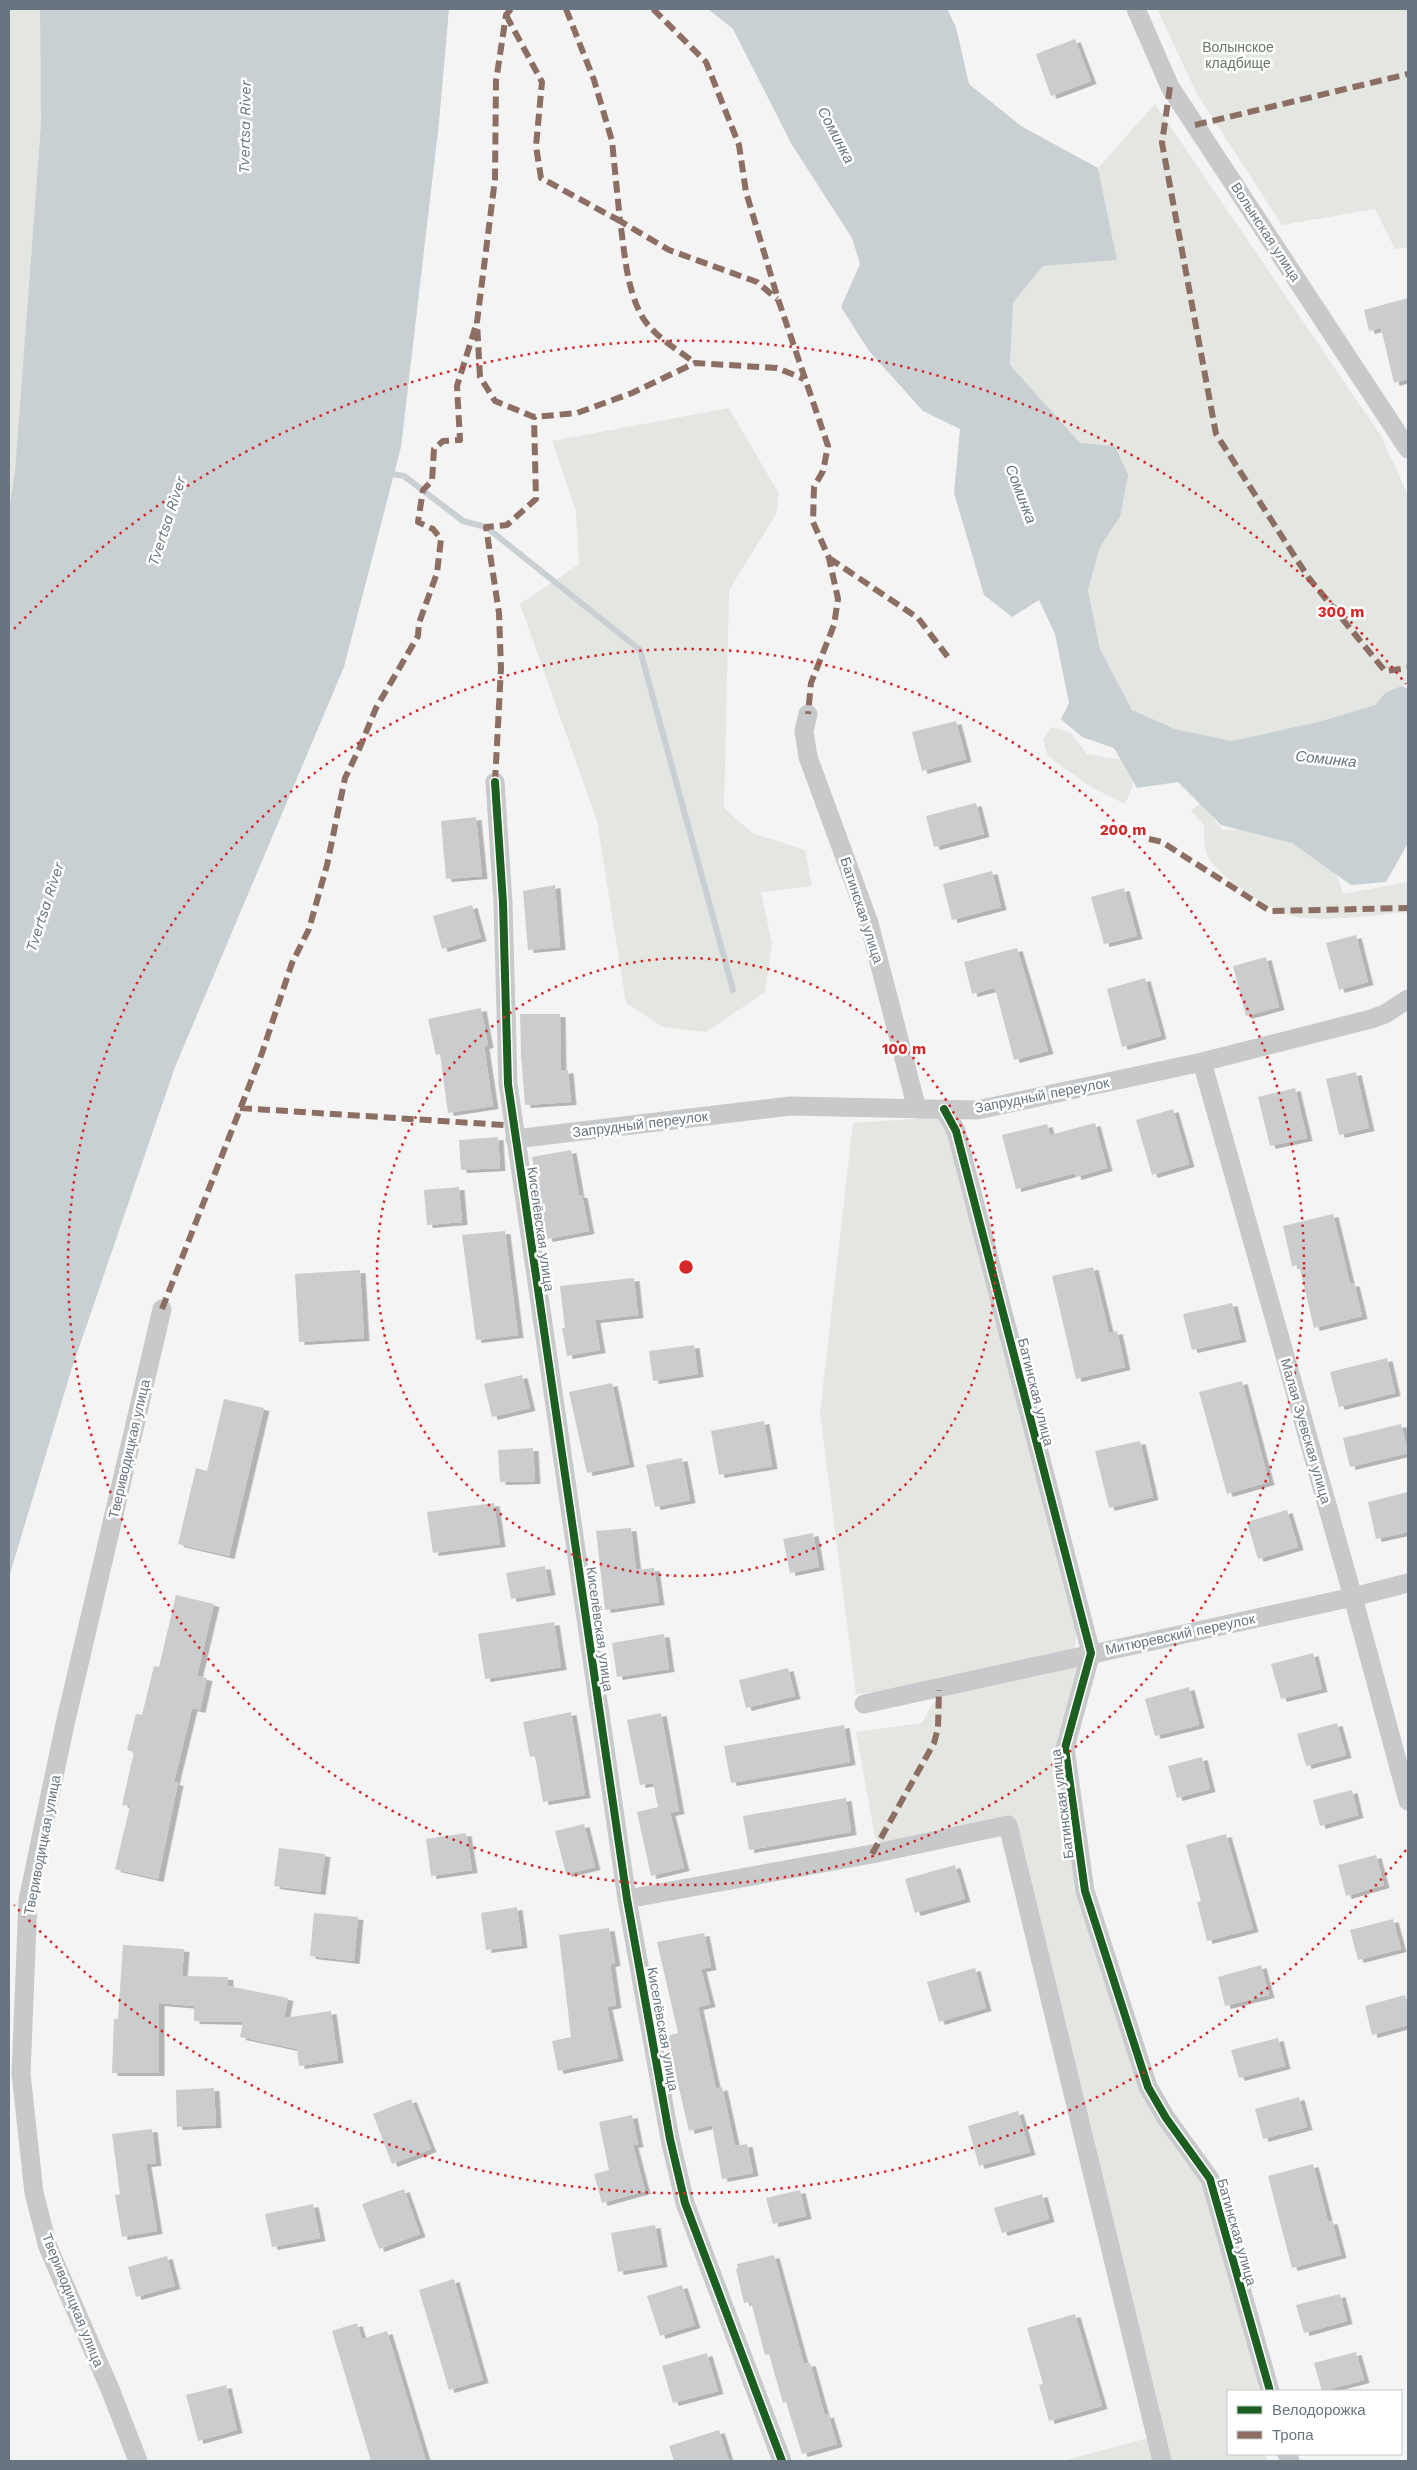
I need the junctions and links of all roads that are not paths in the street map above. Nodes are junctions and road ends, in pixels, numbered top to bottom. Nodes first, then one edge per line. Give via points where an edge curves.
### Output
1 (1136, 9) edge
2 (1408, 449) edge
3 (808, 714) dead end
4 (495, 782) dead end
5 (1408, 999) edge
6 (1202, 1062) junction
7 (917, 1109) junction
8 (944, 1109) junction
9 (516, 1139) junction
10 (162, 1309) dead end
11 (1408, 1583) edge
12 (1354, 1597) junction
13 (1091, 1653) junction
14 (864, 1704) dead end
15 (1408, 1801) edge
16 (627, 1899) junction
17 (1270, 2390) edge
18 (138, 2461) edge
19 (782, 2461) edge
20 (1162, 2461) edge

1 - 2 street, Волынская улица via 1170,87
3 - 7 street, Батинская улица via 804,731 808,757 869,923
4 - 9 street, Киселёвская улица via 503,903 508,1084
5 - 6 street, Запрудный переулок via 1371,1019
6 - 8 street, Запрудный переулок via 977,1110
6 - 12 street, Малая Зуевская улица
7 - 8 street, Запрудный переулок
7 - 9 street, Запрудный переулок via 790,1106
8 - 13 street, Батинская улица via 956,1131
9 - 16 street, Киселёвская улица
10 - 18 street, Твериводицкая улица via 65,1724 28,1900 21,2074 34,2194 48,2246
11 - 12 street, Митюревский переулок
12 - 13 street, Митюревский переулок
12 - 15 street, Малая Зуевская улица
13 - 14 street, Митюревский переулок via 939,1690
13 - 17 street, Батинская улица via 1064,1748 1085,1891 1148,2087 1210,2180
16 - 19 street, Киселёвская улица via 670,2139 685,2203
16 - 20 street via 1008,1825

